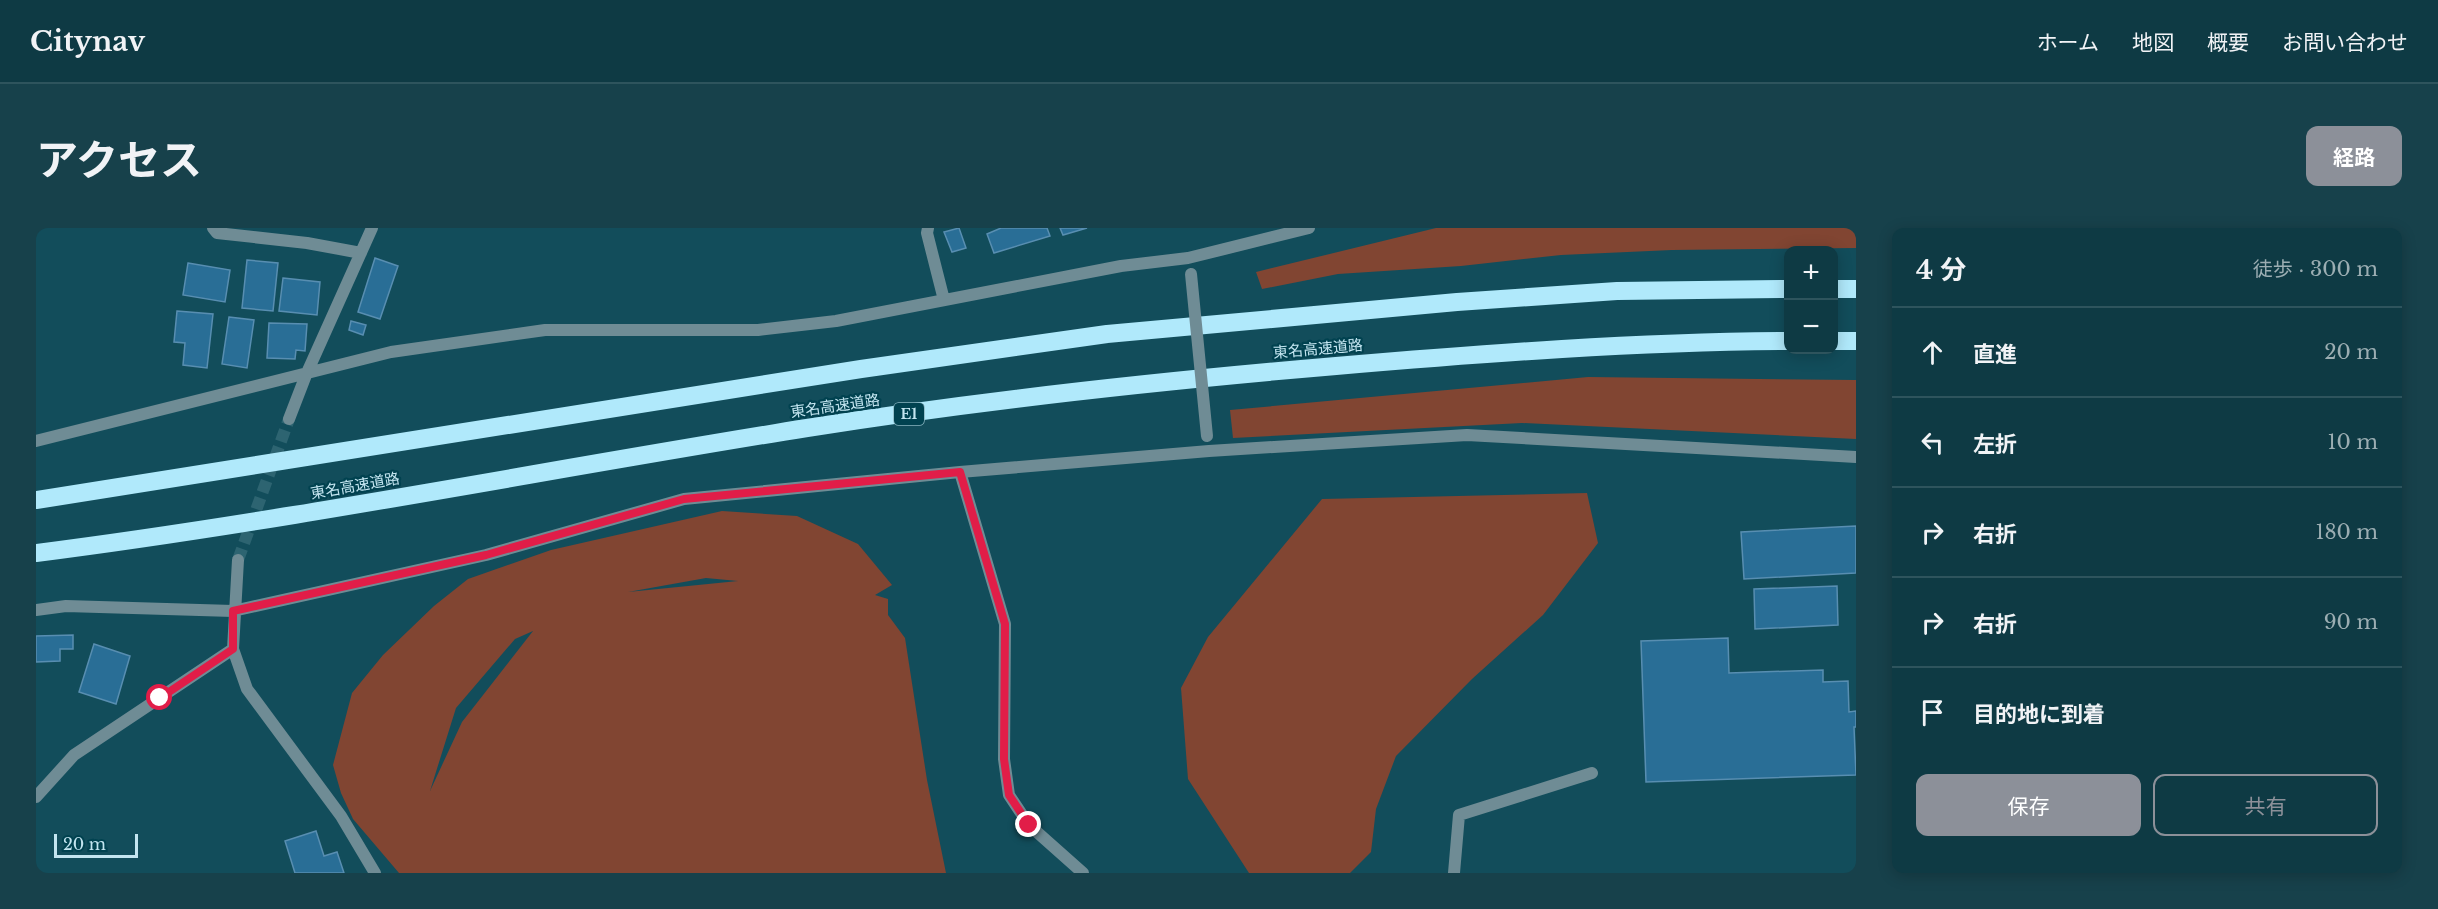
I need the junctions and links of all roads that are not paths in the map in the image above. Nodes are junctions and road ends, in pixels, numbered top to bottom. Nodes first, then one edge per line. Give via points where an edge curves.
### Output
1 (213, 228) edge
2 (372, 228) edge
3 (928, 228) edge
4 (1309, 228) edge
5 (361, 253) junction
6 (1188, 258) junction
7 (1784, 289) edge
8 (1838, 289) edge
9 (1856, 289) edge
10 (944, 300) junction
11 (1784, 341) edge
12 (1838, 341) edge
13 (1856, 341) edge
14 (306, 375) junction
15 (289, 419) tunnel mouth
16 (36, 441) edge
17 (1209, 451) junction
18 (1856, 458) edge
19 (960, 472) junction
20 (36, 500) edge
21 (36, 553) edge
22 (238, 560) tunnel mouth
23 (36, 610) edge
24 (233, 611) junction
25 (233, 649) junction
26 (1592, 773) dead end
27 (36, 797) edge
28 (375, 873) edge
29 (1083, 873) edge
30 (1454, 873) edge

1 - 5 street via 217,233
2 - 5 street
3 - 10 street
4 - 6 street
5 - 14 street
6 - 10 street via 1121,266
6 - 17 street, bridge
7 - 20 highway via 1605,291 1107,334 814,376
8 - 9 highway
10 - 14 street via 836,321 758,330 545,330 391,352
11 - 21 highway, 東名高速道路 / E1 via 1468,354 1152,382 811,427 132,541
12 - 13 highway
14 - 15 street
14 - 16 street
17 - 18 street via 1467,435
17 - 19 street
19 - 24 street via 684,499 486,555
19 - 29 street via 1005,624 1004,759 1009,795 1029,825
22 - 24 street
23 - 24 street via 66,606
24 - 25 street
25 - 27 street via 74,755
25 - 28 street via 247,689 341,816
26 - 30 street via 1459,815

